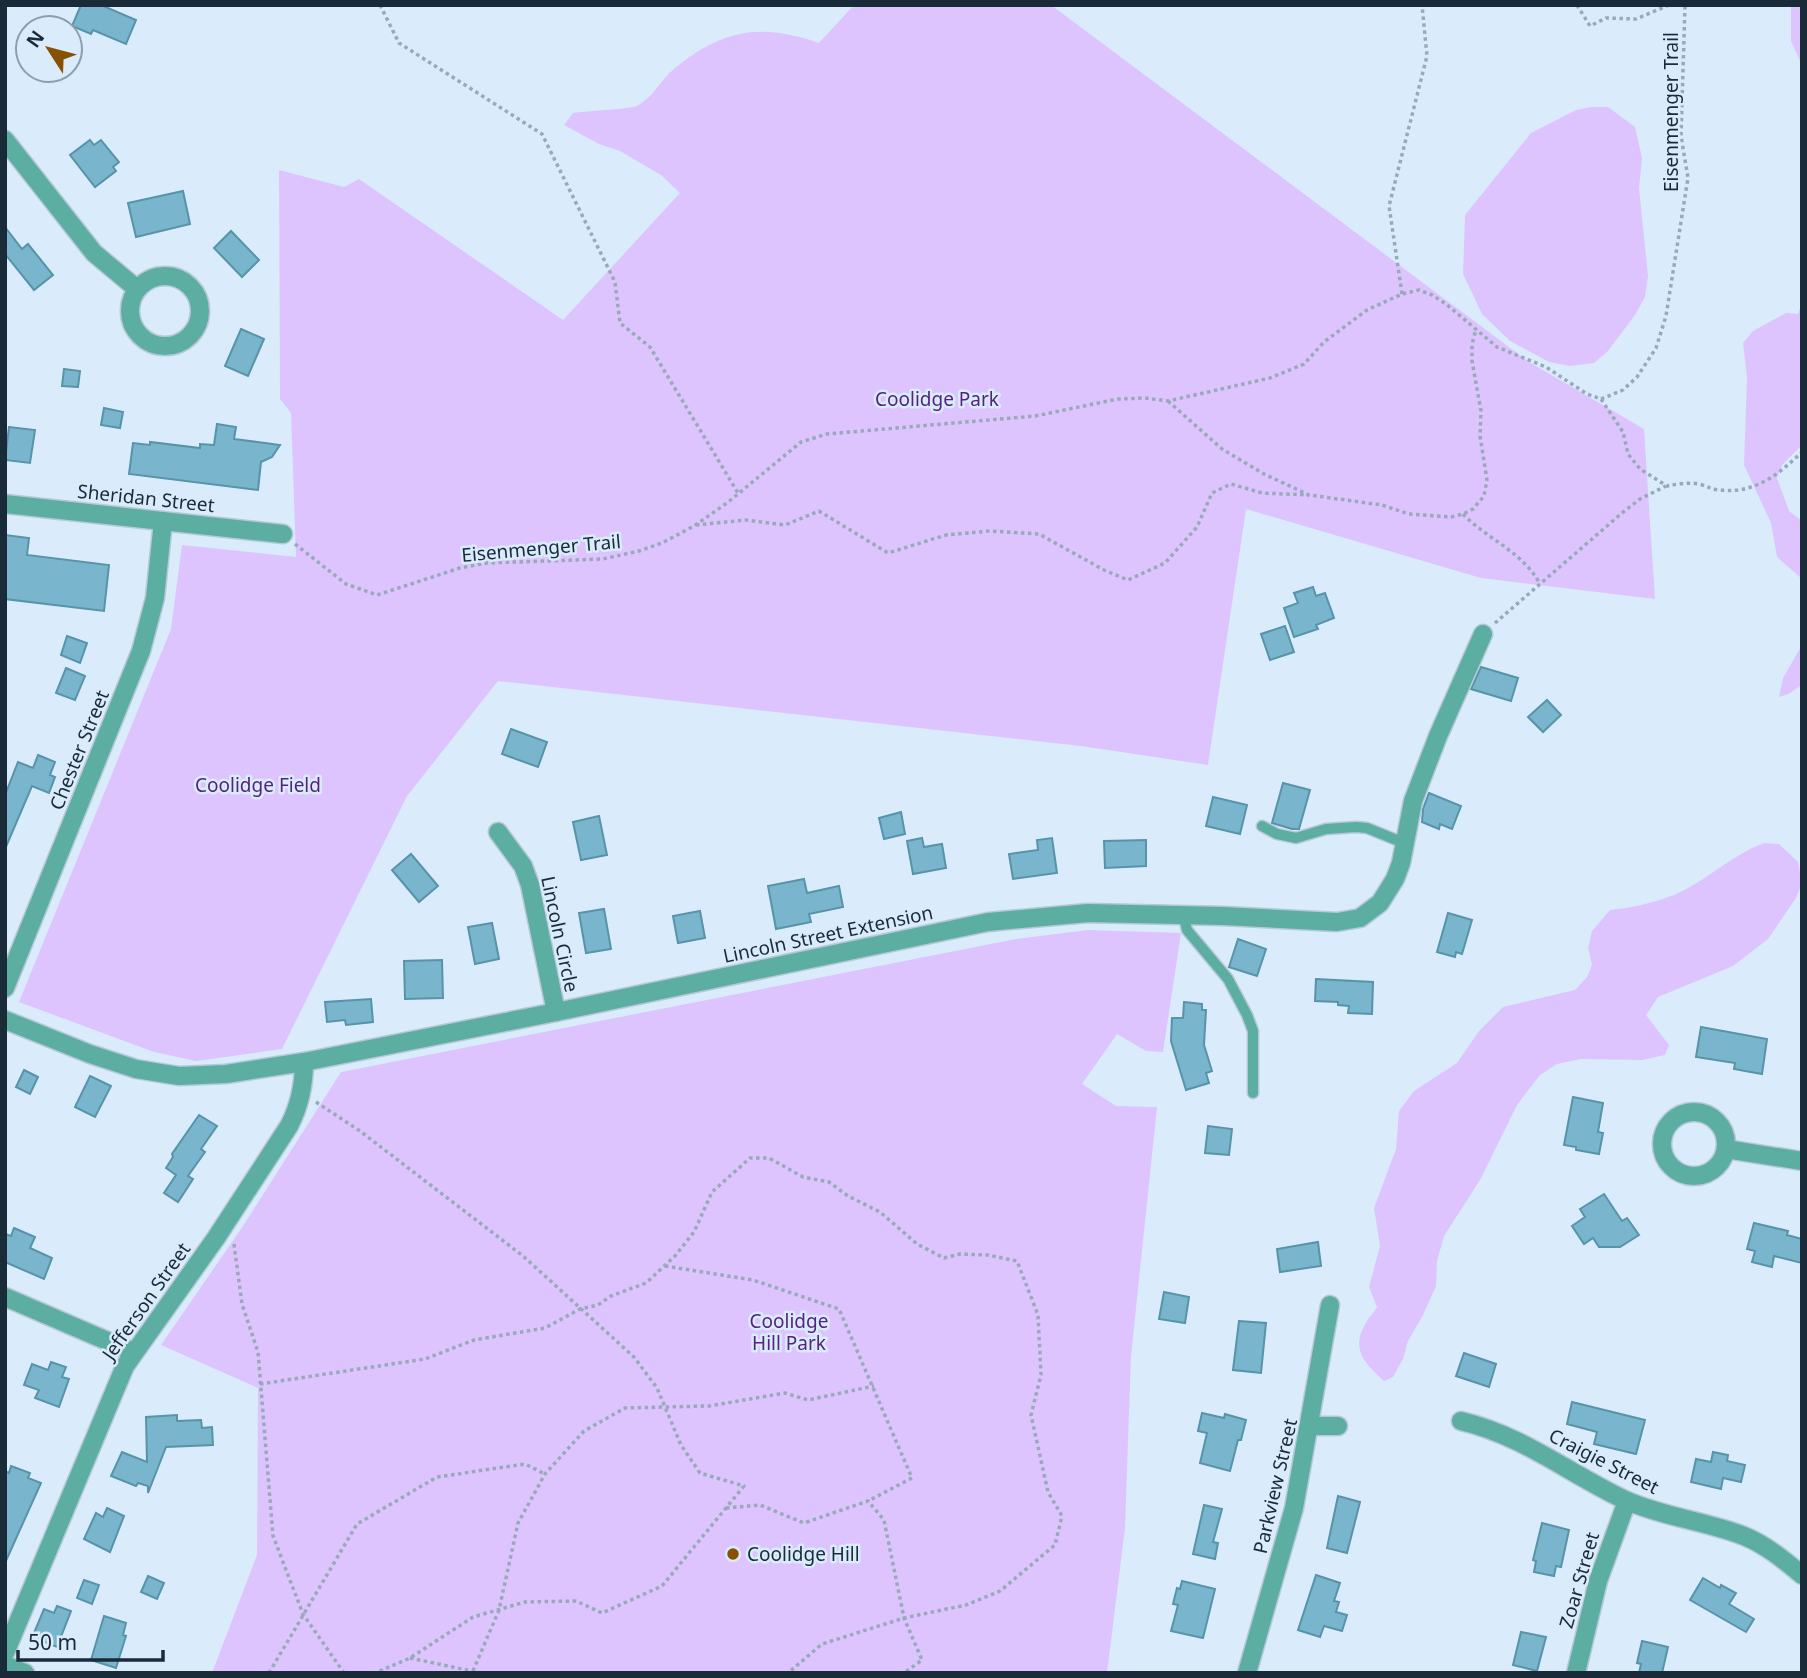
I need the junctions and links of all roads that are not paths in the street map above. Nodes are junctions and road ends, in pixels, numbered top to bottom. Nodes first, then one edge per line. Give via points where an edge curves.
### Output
1 (5, 140) edge
2 (138, 289) junction
3 (5, 504) edge
4 (163, 521) junction
5 (283, 534) road end
6 (1483, 634) road end
7 (1262, 826) dead end
8 (498, 831) dead end
9 (1404, 842) junction
10 (1182, 914) junction
11 (5, 988) edge
12 (556, 1012) junction
13 (5, 1020) edge
14 (304, 1062) junction
15 (1253, 1093) dead end
16 (1726, 1149) dead end
17 (1802, 1161) edge
18 (5, 1297) edge
19 (1330, 1305) dead end
20 (133, 1352) junction
21 (1461, 1422) dead end
22 (1310, 1426) junction
23 (1338, 1426) dead end
24 (1627, 1501) junction
25 (1802, 1575) edge
26 (5, 1653) edge
27 (5, 1665) edge
28 (25, 1673) edge
29 (1247, 1673) edge
30 (1577, 1673) edge

1 - 2 street via 94,253
2 - 2 street via 130,311 139,334 167,346 192,333 200,308 192,288 183,280 163,275
3 - 4 street, Sheridan Street
4 - 5 street, Sheridan Street
4 - 11 street, Chester Street via 155,598 141,651
6 - 9 street, Lincoln Street Extension via 1426,766
7 - 9 lane via 1296,838 1325,829 1367,828
8 - 12 street, Lincoln Circle via 523,866 530,885
9 - 10 street, Lincoln Street Extension via 1388,893 1360,918 1337,922
10 - 12 street, Lincoln Street Extension via 1088,913 988,922
10 - 15 lane via 1187,930 1228,979 1247,1015 1253,1031
12 - 14 street, Lincoln Street Extension
13 - 14 street, Lincoln Street Extension via 114,1063 158,1074 226,1074
14 - 20 street, Jefferson Street via 302,1093 289,1126 227,1222
16 - 17 street
18 - 20 street
19 - 22 street, Parkview Street
20 - 26 street, Jefferson Street
21 - 24 street, Craigie Street via 1507,1435
22 - 23 street
22 - 29 street, Parkview Street via 1285,1544
24 - 25 street, Craigie Street via 1744,1536
24 - 30 street, Zoar Street via 1598,1581
27 - 28 street

